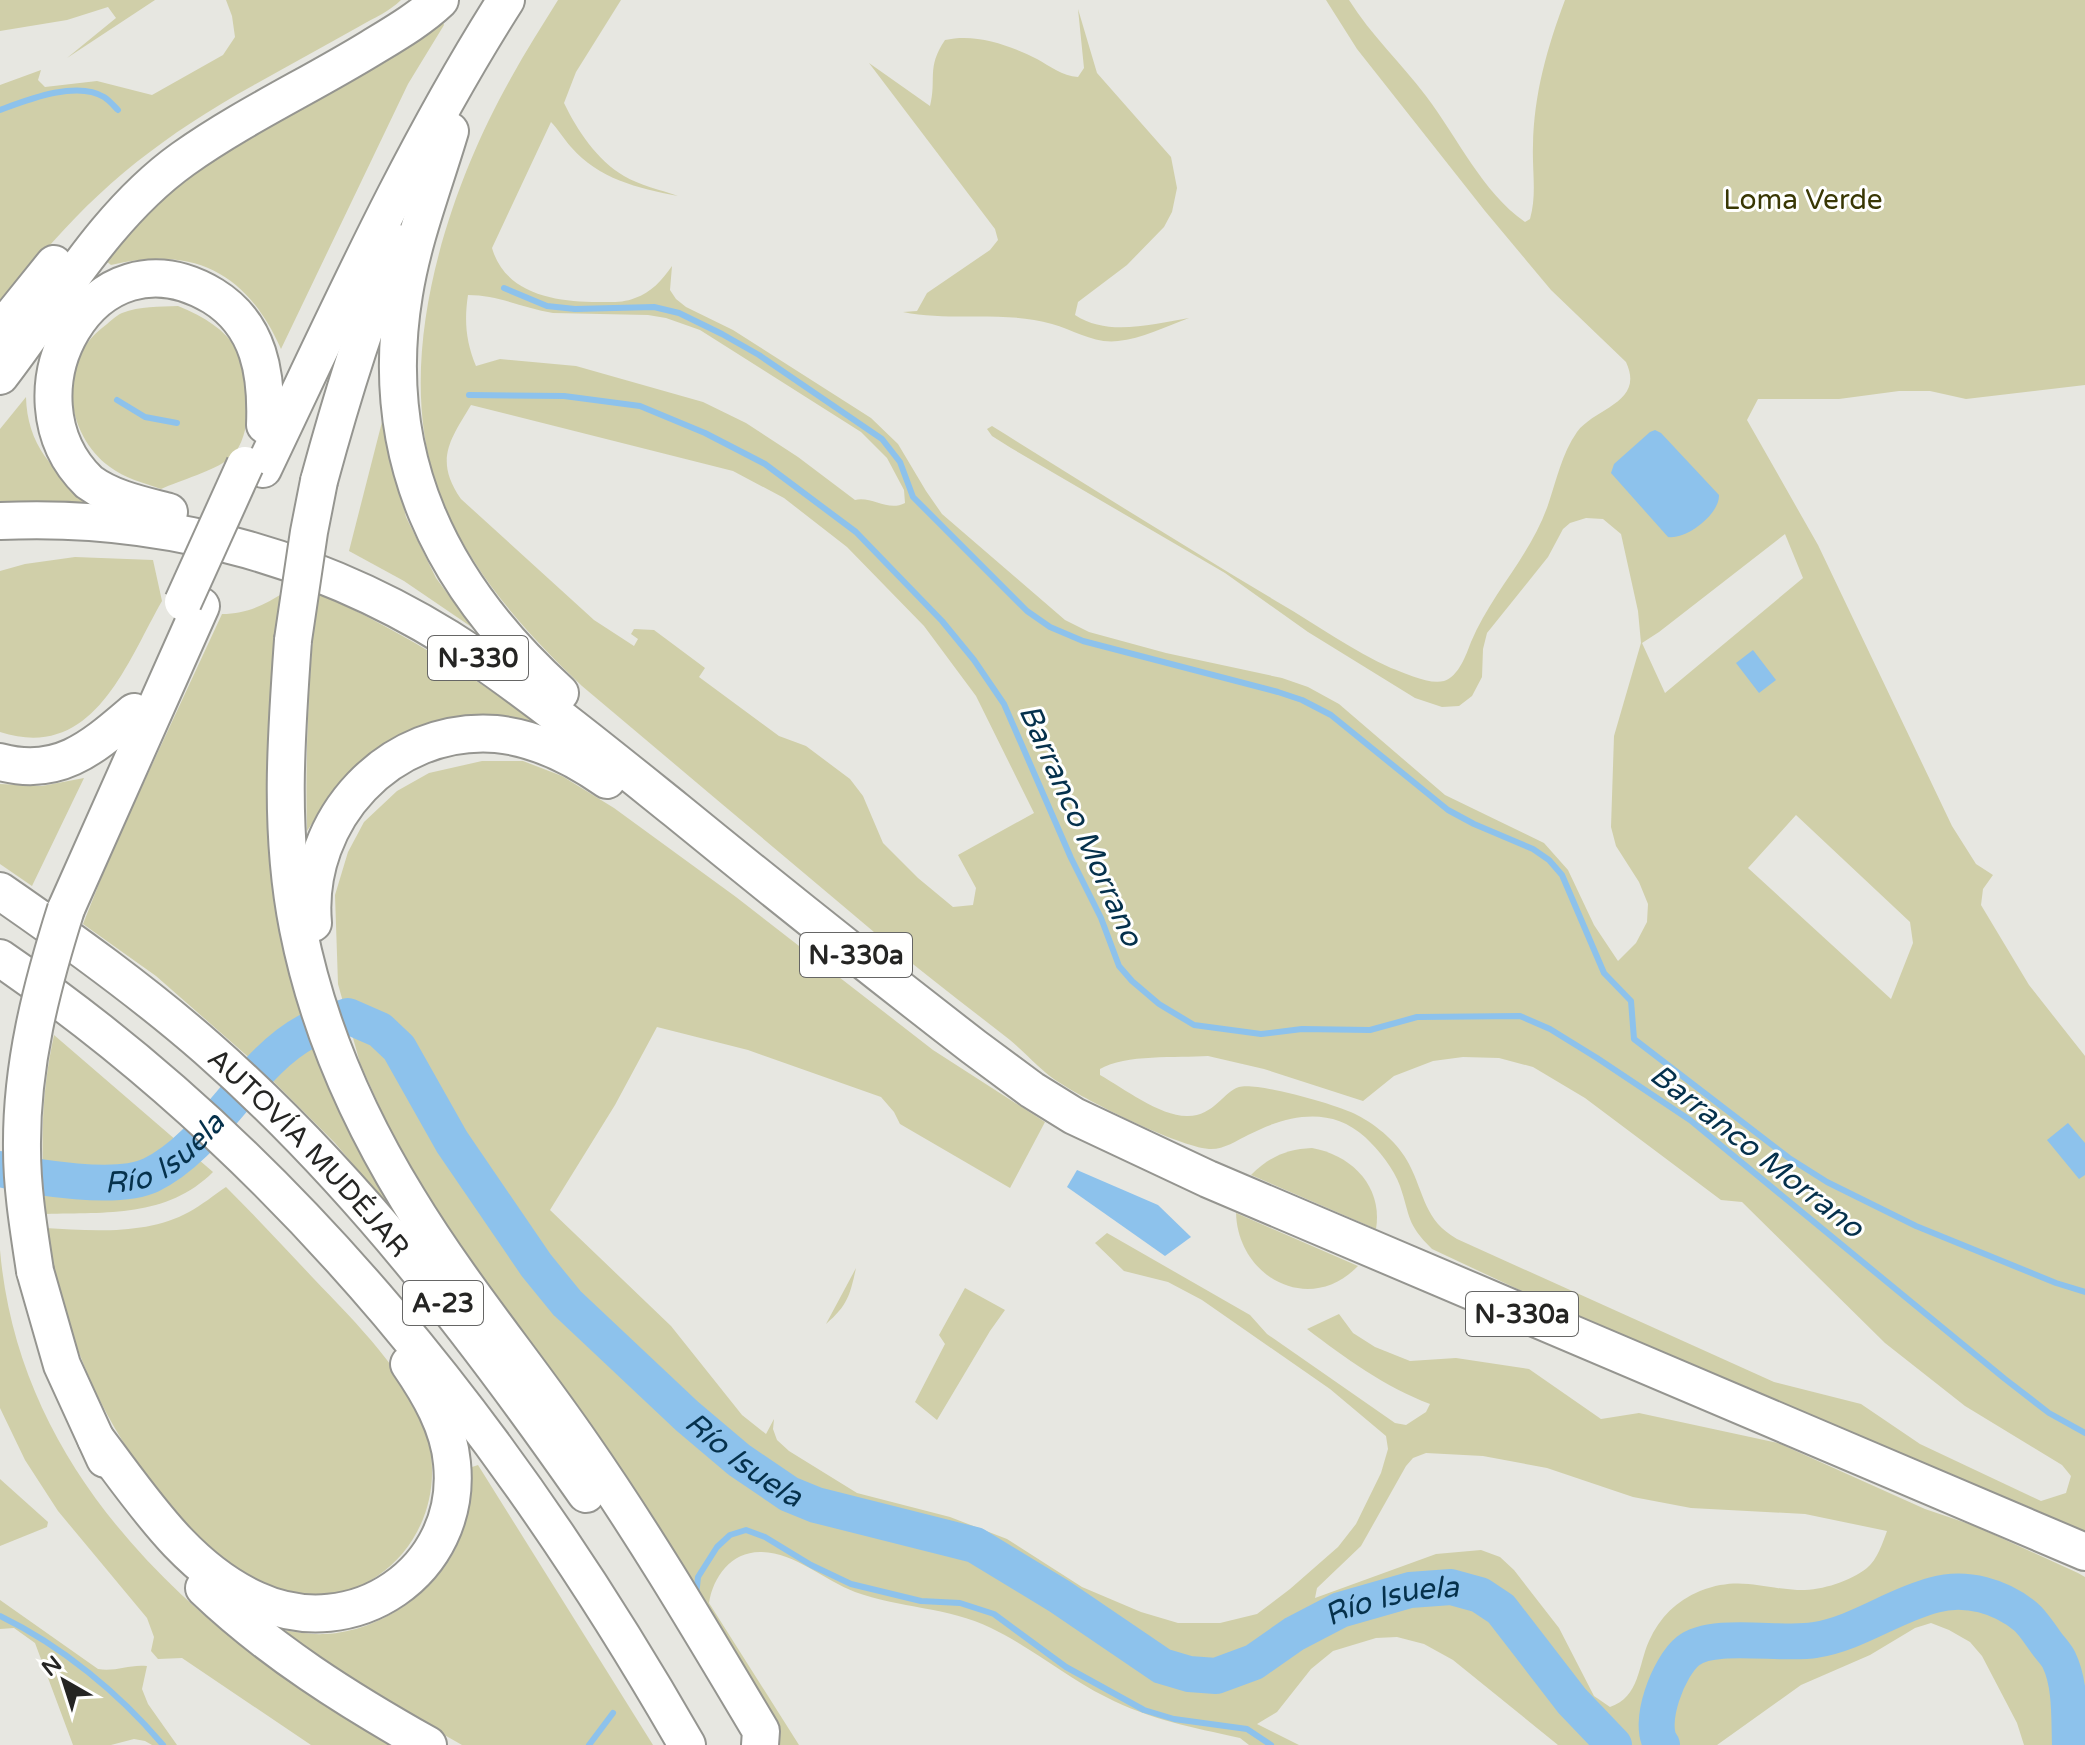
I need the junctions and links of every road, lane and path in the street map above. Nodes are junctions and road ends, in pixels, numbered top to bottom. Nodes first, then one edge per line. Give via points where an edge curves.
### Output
1 (440, 0) edge
2 (483, 0) edge
3 (506, 0) edge
4 (528, 0) edge
5 (450, 131) junction
6 (181, 160) junction
7 (0, 331) edge
8 (0, 376) edge
9 (265, 425) junction
10 (254, 467) junction
11 (42, 520) junction
12 (0, 521) edge
13 (0, 546) edge
14 (266, 554) junction
15 (192, 604) junction
16 (134, 712) junction
17 (0, 762) edge
18 (628, 771) junction
19 (699, 829) junction
20 (0, 891) edge
21 (66, 909) junction
22 (0, 958) edge
23 (305, 959) junction
24 (302, 1214) junction
25 (96, 1439) junction
26 (2085, 1552) edge
27 (428, 1745) edge
28 (687, 1745) edge
29 (749, 1745) edge
30 (760, 1745) edge

1 - 6 highway via 393,34
2 - 9 highway via 384,174
3 - 10 highway via 444,102
4 - 5 highway
5 - 18 highway via 412,253 399,333 400,404 412,472 441,548 462,583 531,666 614,738
5 - 23 highway, bridge via 375,297 345,388 309,532 293,640 286,818 292,893
6 - 7 highway via 142,180 103,212
6 - 8 highway via 97,245
9 - 10 highway
9 - 14 highway via 264,367 250,334 223,303 186,284 137,281 105,291 72,316 50,351 43,384 46,417 58,448 79,474 133,503 249,534
10 - 15 highway, bridge
11 - 12 highway, N-330
11 - 13 highway via 27,537
11 - 14 highway, N-330 via 156,529
14 - 18 highway, N-330 via 356,589 429,627 510,680
15 - 16 highway
15 - 21 highway
16 - 17 highway via 95,745 62,762 27,767
16 - 21 highway via 73,852
18 - 19 highway, N-330
19 - 23 highway via 660,818 576,759 537,743 495,734 421,747 372,776 335,819 316,872 314,939
19 - 26 highway, N-330a via 974,1047 1074,1116 1386,1257
20 - 29 highway, AUTOVÍA MUDÉJAR / A-23 via 207,1048 310,1147 416,1269 527,1412 669,1615
21 - 25 highway, bridge via 38,1003 24,1090 23,1177 35,1271 62,1365
22 - 24 highway, AUTOVÍA MUDÉJAR / A-23 via 169,1089
23 - 30 highway via 346,1080 384,1157 429,1232 638,1530 761,1731
24 - 25 highway via 302,1239 399,1351 430,1398 449,1442 450,1506 437,1541 416,1571 368,1604 333,1614 296,1612 258,1601 182,1547
24 - 28 highway, AUTOVÍA MUDÉJAR / A-23 via 386,1307 490,1439 593,1591
25 - 27 highway via 132,1506 181,1566 222,1605 307,1671

